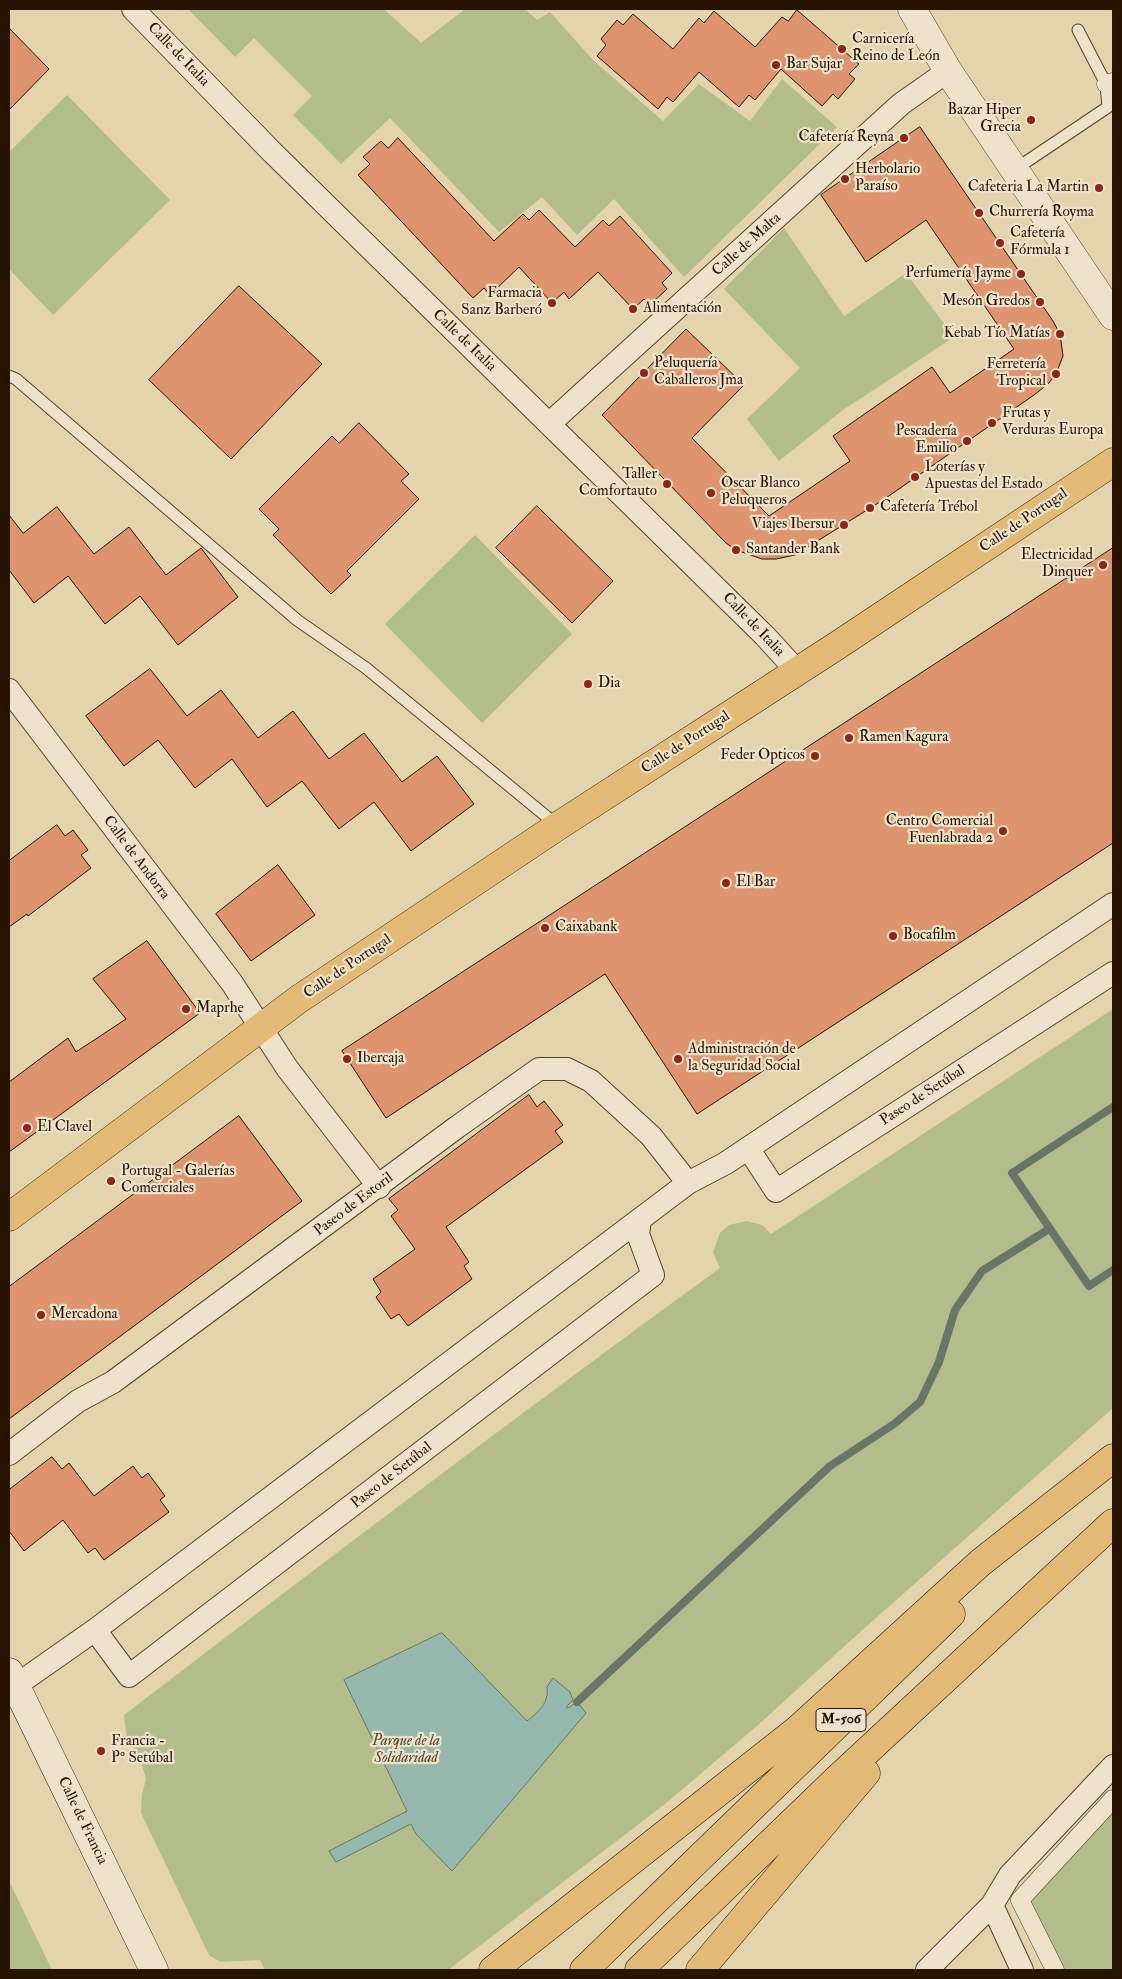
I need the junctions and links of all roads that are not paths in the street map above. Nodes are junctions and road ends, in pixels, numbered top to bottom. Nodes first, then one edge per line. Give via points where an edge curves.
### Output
1 (133, 9) edge
2 (912, 9) edge
3 (1078, 30) dead end
4 (948, 71) junction
5 (1110, 83) edge
6 (1014, 170) junction
7 (1113, 316) edge
8 (9, 376) edge
9 (549, 424) junction
10 (1113, 462) edge
11 (797, 671) junction
12 (9, 690) edge
13 (558, 826) junction
14 (1113, 904) edge
15 (1113, 972) edge
16 (260, 1027) junction
17 (748, 1148) junction
18 (688, 1183) junction
19 (379, 1187) junction
20 (9, 1217) edge
21 (640, 1220) junction
22 (9, 1454) edge
23 (1106, 1464) edge
24 (1113, 1523) edge
25 (96, 1630) junction
26 (964, 1660) junction
27 (12, 1679) edge
28 (1113, 1766) edge
29 (1113, 1799) edge
30 (992, 1905) junction
31 (154, 1970) edge
32 (493, 1970) edge
33 (584, 1970) edge
34 (639, 1970) edge
35 (700, 1970) edge
36 (928, 1970) edge
37 (1022, 1970) edge
38 (1055, 1970) edge

1 - 9 street, Calle de Italia via 272,152
2 - 4 street
3 - 5 lane
4 - 6 street
4 - 9 street, Calle de Malta via 901,104
5 - 6 lane via 1108,107
6 - 7 street
8 - 13 lane via 297,620 366,668
9 - 11 street, Calle de Italia
10 - 11 main road, Calle de Portugal
11 - 13 main road, Calle de Portugal
12 - 16 street, Calle de Andorra via 232,983
13 - 16 main road, Calle de Portugal
14 - 17 street
15 - 17 street, Paseo de Setúbal via 776,1191
16 - 19 street
16 - 20 main road, Calle de Portugal
17 - 18 street
18 - 19 street, Paseo de Estoril via 651,1136 591,1081 567,1069 539,1070
18 - 21 street
19 - 22 street, Paseo de Estoril via 112,1382 78,1401
21 - 25 street
21 - 25 street, Paseo de Setúbal via 638,1234 654,1275 129,1676
23 - 32 main road via 980,1563 797,1730
23 - 33 main road, M-506
24 - 26 main road, M-506
25 - 27 street
26 - 34 main road, M-506
26 - 35 main road
27 - 31 street, Calle de Francia
28 - 30 street via 1010,1875
29 - 38 street via 1020,1900
30 - 36 street
30 - 37 street

